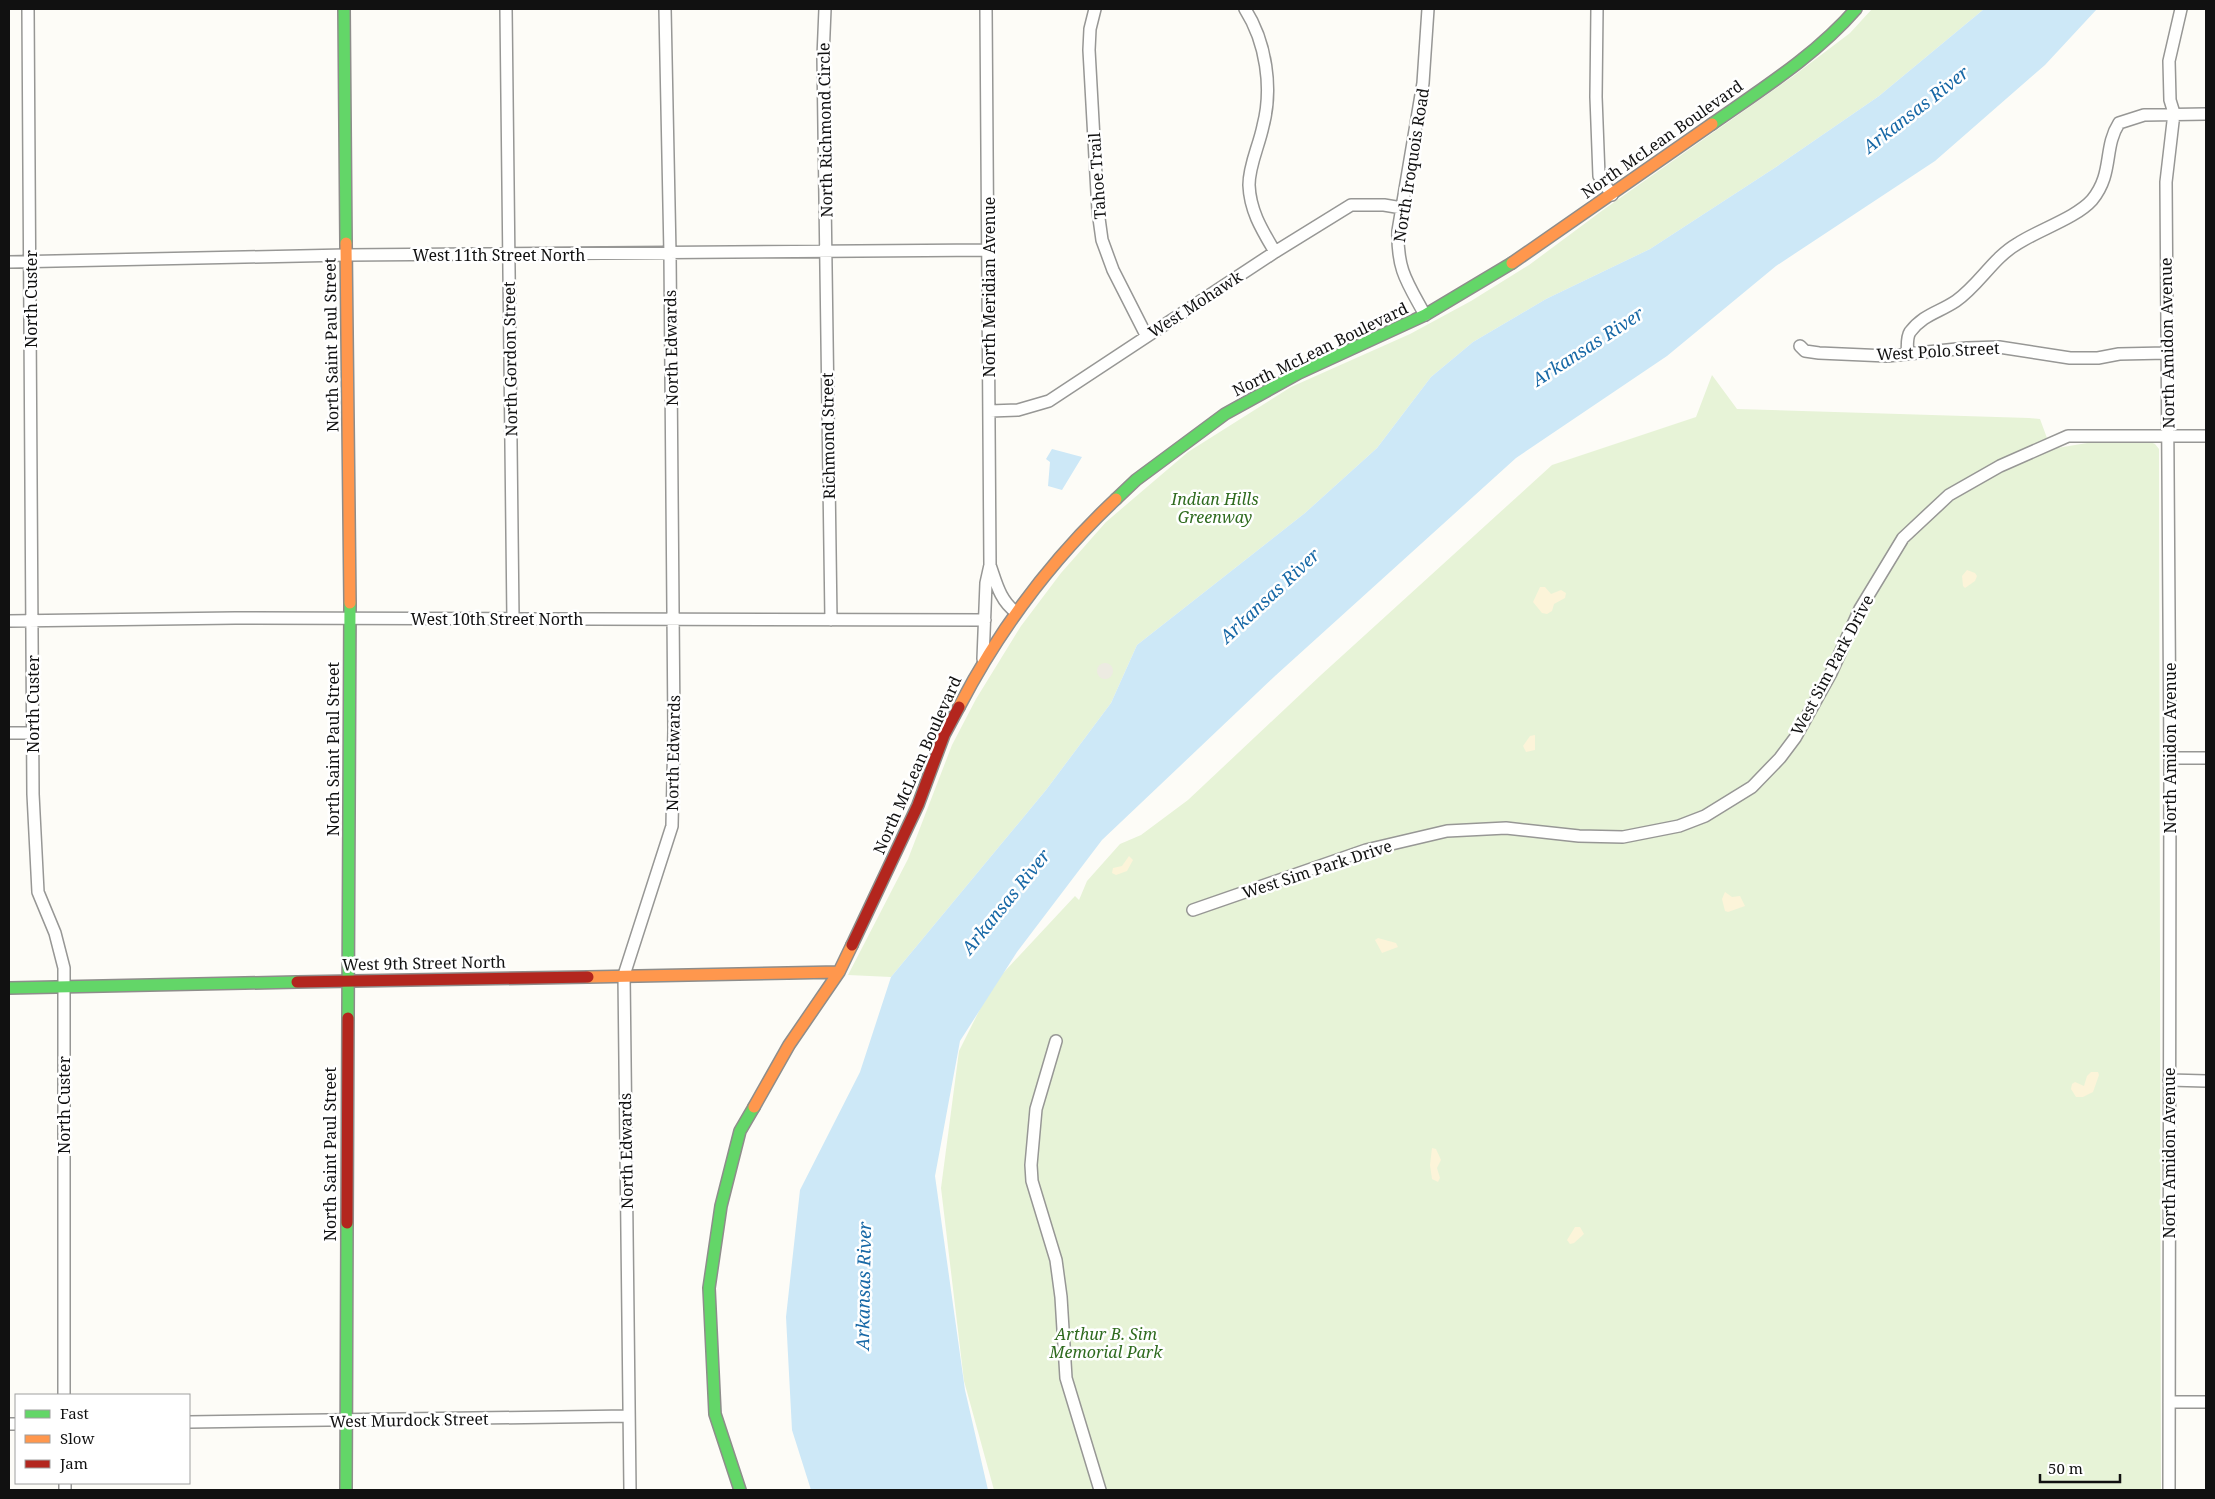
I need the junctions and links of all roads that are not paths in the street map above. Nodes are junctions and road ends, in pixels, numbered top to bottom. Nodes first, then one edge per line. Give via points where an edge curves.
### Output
1 (28, 9) edge
2 (344, 9) edge
3 (506, 9) edge
4 (665, 9) edge
5 (824, 9) edge
6 (986, 9) edge
7 (1095, 9) edge
8 (1245, 9) edge
9 (1428, 9) edge
10 (1597, 9) edge
11 (1856, 9) edge
12 (2181, 9) edge
13 (2174, 114) junction
14 (2206, 114) edge
15 (1612, 195) junction
16 (1402, 208) junction
17 (989, 250) junction
18 (826, 252) junction
19 (1275, 252) junction
20 (509, 254) junction
21 (670, 254) junction
22 (346, 255) junction
23 (9, 262) edge
24 (31, 262) junction
25 (1425, 315) junction
26 (1146, 335) junction
27 (1800, 346) dead end
28 (2167, 352) junction
29 (1908, 354) junction
30 (990, 411) junction
31 (2168, 434) junction
32 (2206, 436) edge
33 (990, 565) junction
34 (1016, 612) junction
35 (350, 618) junction
36 (513, 619) junction
37 (33, 620) junction
38 (673, 620) junction
39 (831, 620) junction
40 (985, 620) junction
41 (9, 621) edge
42 (983, 660) junction
43 (9, 733) edge
44 (33, 733) junction
45 (2170, 758) junction
46 (2206, 758) edge
47 (1193, 910) dead end
48 (839, 972) junction
49 (624, 975) junction
50 (348, 982) junction
51 (64, 986) junction
52 (9, 988) edge
53 (1056, 1041) dead end
54 (2169, 1080) junction
55 (2206, 1080) edge
56 (64, 1394) edge
57 (2169, 1402) junction
58 (2206, 1402) edge
59 (629, 1416) junction
60 (344, 1421) junction
61 (190, 1422) edge
62 (346, 1490) edge
63 (630, 1490) edge
64 (740, 1490) edge
65 (1100, 1490) edge
66 (2169, 1490) edge

1 - 24 street, North Custer
2 - 22 street, North Saint Paul Street
3 - 20 street, North Gordon Street
4 - 21 street, North Edwards
5 - 18 street, North Richmond Circle
6 - 17 street, North Meridian Avenue
7 - 26 street, Tahoe Trail via 1089,50 1102,240 1113,270
8 - 19 street via 1260,41 1267,78 1264,125 1251,168 1251,202 1254,216
9 - 16 street, North Iroquois Road via 1423,83
10 - 15 street via 1599,176
11 - 15 street, North McLean Boulevard via 1791,68
12 - 13 street, North Amidon Avenue via 2168,61
13 - 14 street
13 - 28 street, North Amidon Avenue via 2166,182
13 - 29 street via 2144,115 2120,123 2111,140 2105,179 2090,201 2014,245 1956,301 1922,318 1908,335
15 - 25 street, North McLean Boulevard via 1525,254
16 - 19 street, West Mohawk via 1384,204 1351,205
16 - 25 street, North Iroquois Road via 1398,231 1400,266
17 - 18 street, West 11th Street North
17 - 30 street, North Meridian Avenue
18 - 21 street, West 11th Street North
18 - 39 street, Richmond Street
19 - 26 street, West Mohawk
20 - 21 street, West 11th Street North
20 - 22 street, West 11th Street North
20 - 36 street, North Gordon Street
21 - 38 street, North Edwards
22 - 24 street, West 11th Street North
22 - 35 street, North Saint Paul Street
23 - 24 street, West 11th Street North
24 - 37 street, North Custer
25 - 34 street, North McLean Boulevard via 1299,373 1225,414 1181,445 1102,512 1046,571
26 - 30 street, West Mohawk via 1049,401 1018,410
27 - 29 street, West Polo Street via 1805,351 1819,353
28 - 29 street, West Polo Street via 2070,358 1999,347
28 - 31 street, North Amidon Avenue
30 - 33 street, North Meridian Avenue
31 - 32 street
31 - 45 street, North Amidon Avenue
31 - 47 street, West Sim Park Drive via 2068,436 2000,466 1949,495 1903,538 1860,609 1831,673 1795,738 1769,772 1752,787 1704,816 1679,826 1623,837 1506,828 1447,831 1366,850
33 - 34 street, North Meridian Avenue via 1000,593 1009,608
33 - 40 street, North Meridian Avenue
34 - 42 street, North McLean Boulevard
35 - 36 street, West 10th Street North
35 - 37 street, West 10th Street North
35 - 50 street, North Saint Paul Street
36 - 38 street, West 10th Street North
37 - 41 street, West 10th Street North
37 - 44 street, North Custer
38 - 39 street, West 10th Street North
38 - 49 street, North Edwards via 672,826
39 - 40 street, West 10th Street North
40 - 42 street, North Meridian Avenue
42 - 48 street, North McLean Boulevard via 944,735 918,805
43 - 44 street
44 - 51 street, North Custer via 38,892 55,933 64,968
45 - 46 street
45 - 54 street, North Amidon Avenue
48 - 49 street, West 9th Street North
48 - 64 street, North McLean Boulevard via 789,1045 740,1131 721,1206 709,1288 715,1414
49 - 50 street, West 9th Street North
49 - 59 street, North Edwards
50 - 51 street, West 9th Street North
50 - 60 street, North Saint Paul Street
51 - 52 street, West 9th Street North
51 - 56 street, North Custer
53 - 65 street via 1036,1109 1032,1181 1056,1260 1066,1378
54 - 55 street
54 - 57 street, North Amidon Avenue
57 - 58 street
57 - 66 street, North Amidon Avenue
59 - 60 street, West Murdock Street
59 - 63 street, North Edwards
60 - 61 street, West Murdock Street
60 - 62 street, North Saint Paul Street

